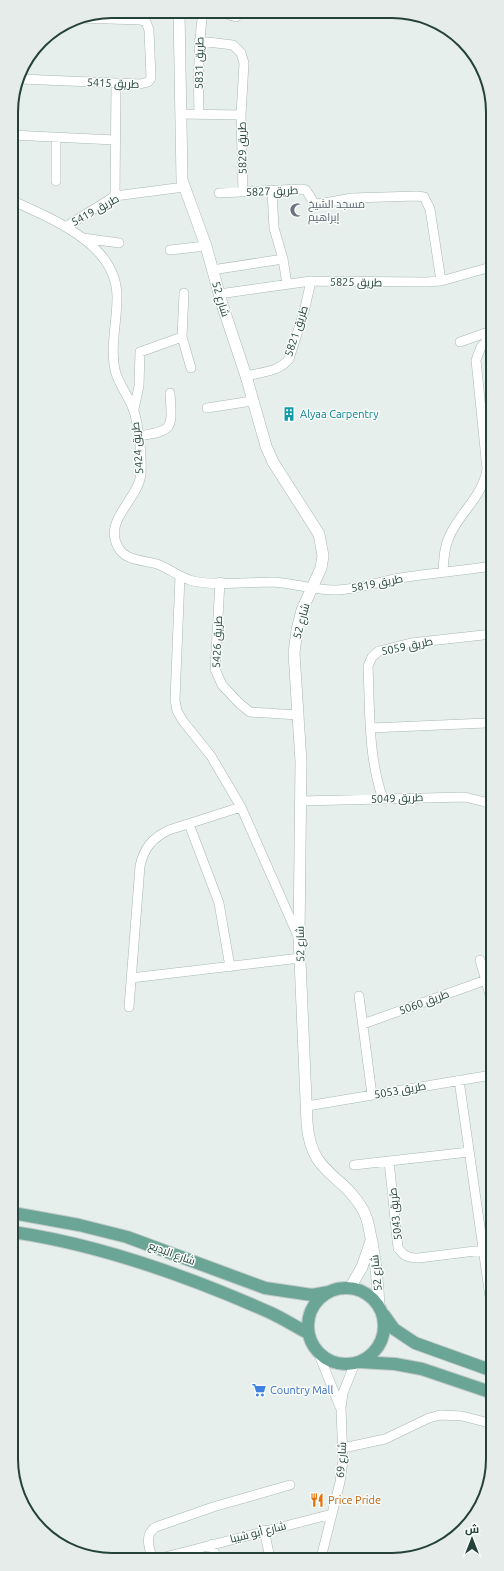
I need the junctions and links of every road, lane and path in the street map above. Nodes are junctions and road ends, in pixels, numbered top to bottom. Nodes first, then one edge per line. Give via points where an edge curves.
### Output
1 (182, 18) edge
2 (202, 18) edge
3 (102, 19) edge
4 (199, 41) junction
5 (23, 80) edge
6 (116, 84) junction
7 (181, 114) junction
8 (199, 114) junction
9 (241, 115) junction
10 (18, 136) edge
11 (56, 139) junction
12 (115, 140) junction
13 (56, 181) dead end
14 (184, 187) junction
15 (272, 190) junction
16 (242, 192) junction
17 (219, 194) dead end
18 (115, 196) junction
19 (18, 203) edge
20 (67, 226) junction
21 (83, 238) junction
22 (119, 243) dead end
23 (206, 246) junction
24 (170, 250) dead end
25 (283, 259) junction
26 (486, 269) edge
27 (212, 270) junction
28 (311, 281) junction
29 (441, 281) junction
30 (287, 284) junction
31 (184, 293) dead end
32 (219, 294) junction
33 (486, 333) edge
34 (182, 337) junction
35 (486, 341) edge
36 (460, 342) dead end
37 (192, 368) dead end
38 (246, 376) junction
39 (170, 393) dead end
40 (252, 401) junction
41 (207, 408) dead end
42 (134, 409) junction
43 (138, 436) junction
44 (486, 459) edge
45 (486, 479) edge
46 (486, 567) edge
47 (443, 571) junction
48 (180, 576) junction
49 (220, 582) junction
50 (312, 588) junction
51 (486, 635) edge
52 (298, 715) junction
53 (486, 723) edge
54 (371, 728) junction
55 (383, 799) junction
56 (301, 801) junction
57 (486, 802) edge
58 (241, 807) junction
59 (189, 824) junction
60 (299, 937) junction
61 (300, 958) junction
62 (480, 960) dead end
63 (230, 967) junction
64 (131, 978) junction
65 (486, 980) joint
66 (359, 996) dead end
67 (129, 1007) dead end
68 (363, 1024) junction
69 (486, 1076) edge
70 (459, 1080) junction
71 (372, 1095) junction
72 (307, 1106) junction
73 (469, 1152) junction
74 (389, 1161) junction
75 (354, 1165) dead end
76 (18, 1214) edge
77 (18, 1233) edge
78 (371, 1240) junction
79 (483, 1250) junction
80 (486, 1270) edge
81 (350, 1288) junction
82 (329, 1292) junction
83 (381, 1309) junction
84 (308, 1333) junction
85 (318, 1352) junction
86 (357, 1363) junction
87 (486, 1368) edge
88 (486, 1391) edge
89 (340, 1408) junction
90 (486, 1422) edge
91 (343, 1448) junction
92 (290, 1485) dead end
93 (332, 1514) junction
94 (264, 1530) junction
95 (212, 1544) junction
96 (151, 1553) edge
97 (180, 1553) edge
98 (215, 1553) edge
99 (269, 1553) edge
100 (322, 1553) edge

1 - 7 street, شارع 52
2 - 4 street, طريق 5831
3 - 6 street, طريق 5415 via 141,20 148,26 151,73 148,82
4 - 8 street, طريق 5831
4 - 9 street via 233,44 241,52 244,63
5 - 6 street, طريق 5415
6 - 12 street
7 - 8 street, طريق 5829
7 - 14 street, شارع 52 via 181,172
8 - 9 street, طريق 5829
9 - 16 street, طريق 5829
10 - 11 street
11 - 12 street
11 - 13 street
12 - 18 street
14 - 18 street, طريق 5419
14 - 23 street, شارع 52
15 - 16 street, طريق 5827
15 - 25 street via 274,228
15 - 29 street, طريق 5827 via 306,190 314,203 319,204 352,198 424,197 430,210
16 - 17 street, طريق 5827
18 - 20 street, طريق 5419
19 - 20 street, طريق 5419
20 - 21 street, طريق 5424
21 - 22 street
21 - 42 street, طريق 5424 via 113,274 117,288 113,362 115,373
23 - 24 street
23 - 27 street, شارع 52
25 - 27 street
25 - 30 street
26 - 29 street, طريق 5825
27 - 32 street, شارع 52
28 - 29 street, طريق 5825
28 - 30 street, طريق 5825
28 - 38 street, طريق 5821 via 289,359 278,368
30 - 32 street, طريق 5825
31 - 34 street
32 - 38 street, شارع 52
33 - 36 street
34 - 37 street
34 - 42 street via 140,352 139,386
35 - 44 street via 480,348 476,360
38 - 40 street, شارع 52
39 - 43 street via 171,420 168,428 162,433
40 - 41 street
40 - 50 street, شارع 52 via 273,462 319,534 323,556 321,568
42 - 43 street, طريق 5424
43 - 48 street, طريق 5424 via 141,474 139,484 116,521 114,539 125,555 156,564
45 - 47 street via 480,492 450,534
46 - 47 street, طريق 5819
47 - 50 street, طريق 5819 via 349,589
48 - 49 street, طريق 5424 via 194,582
48 - 58 street via 175,700 190,732 211,756
49 - 50 street, طريق 5424 via 286,583
49 - 52 street, طريق 5426 via 215,669 219,680 250,712
50 - 52 street, شارع 52 via 302,610 295,645
51 - 54 street, طريق 5059 via 418,642 379,650 368,666
52 - 56 street, شارع 52
53 - 54 street
54 - 55 street, طريق 5059 via 375,771
55 - 56 street, طريق 5049
55 - 57 street, طريق 5049 via 465,797
56 - 60 street, شارع 52
58 - 59 street
58 - 60 street
59 - 63 street via 220,903
59 - 64 street via 158,835 149,843 143,854
60 - 61 street, شارع 52
61 - 63 street
61 - 72 street, شارع 52
62 - 65 street
63 - 64 street
64 - 67 street
65 - 68 street, طريق 5060
66 - 68 street
68 - 71 street
69 - 70 street, طريق 5053
70 - 71 street, طريق 5053
70 - 73 street
71 - 72 street, طريق 5053
72 - 78 street, شارع 52 via 308,1137 313,1152 320,1164 360,1203 368,1221
73 - 74 street
73 - 79 street
74 - 75 street
74 - 79 street, طريق 5043 via 398,1248 403,1255 419,1258
76 - 82 main road, شارع البديع via 127,1237 265,1288 312,1295
77 - 84 main road, شارع البديع via 94,1248 133,1259 270,1313
78 - 81 street, شارع 52 via 362,1267
78 - 83 street, شارع 52
79 - 80 street
81 - 82 main road via 339,1288
81 - 83 main road via 367,1294
82 - 84 main road via 319,1299 312,1309
83 - 86 main road via 385,1325 383,1336 370,1356
83 - 87 main road via 394,1329 415,1343
84 - 85 main road
85 - 86 main road via 329,1360 341,1364
85 - 89 street, شارع 69
86 - 88 main road via 395,1364 422,1369
86 - 89 street, شارع 69 via 343,1393
89 - 91 street, شارع 69
90 - 91 street via 462,1416 440,1415 385,1439
91 - 93 street, شارع 69 via 340,1482
92 - 96 street via 213,1507 156,1527 150,1532 148,1539
93 - 94 street, شارع أبو شيبا
93 - 100 street, شارع 69
94 - 95 street, شارع أبو شيبا
94 - 99 street
95 - 97 street, شارع أبو شيبا
95 - 98 street

